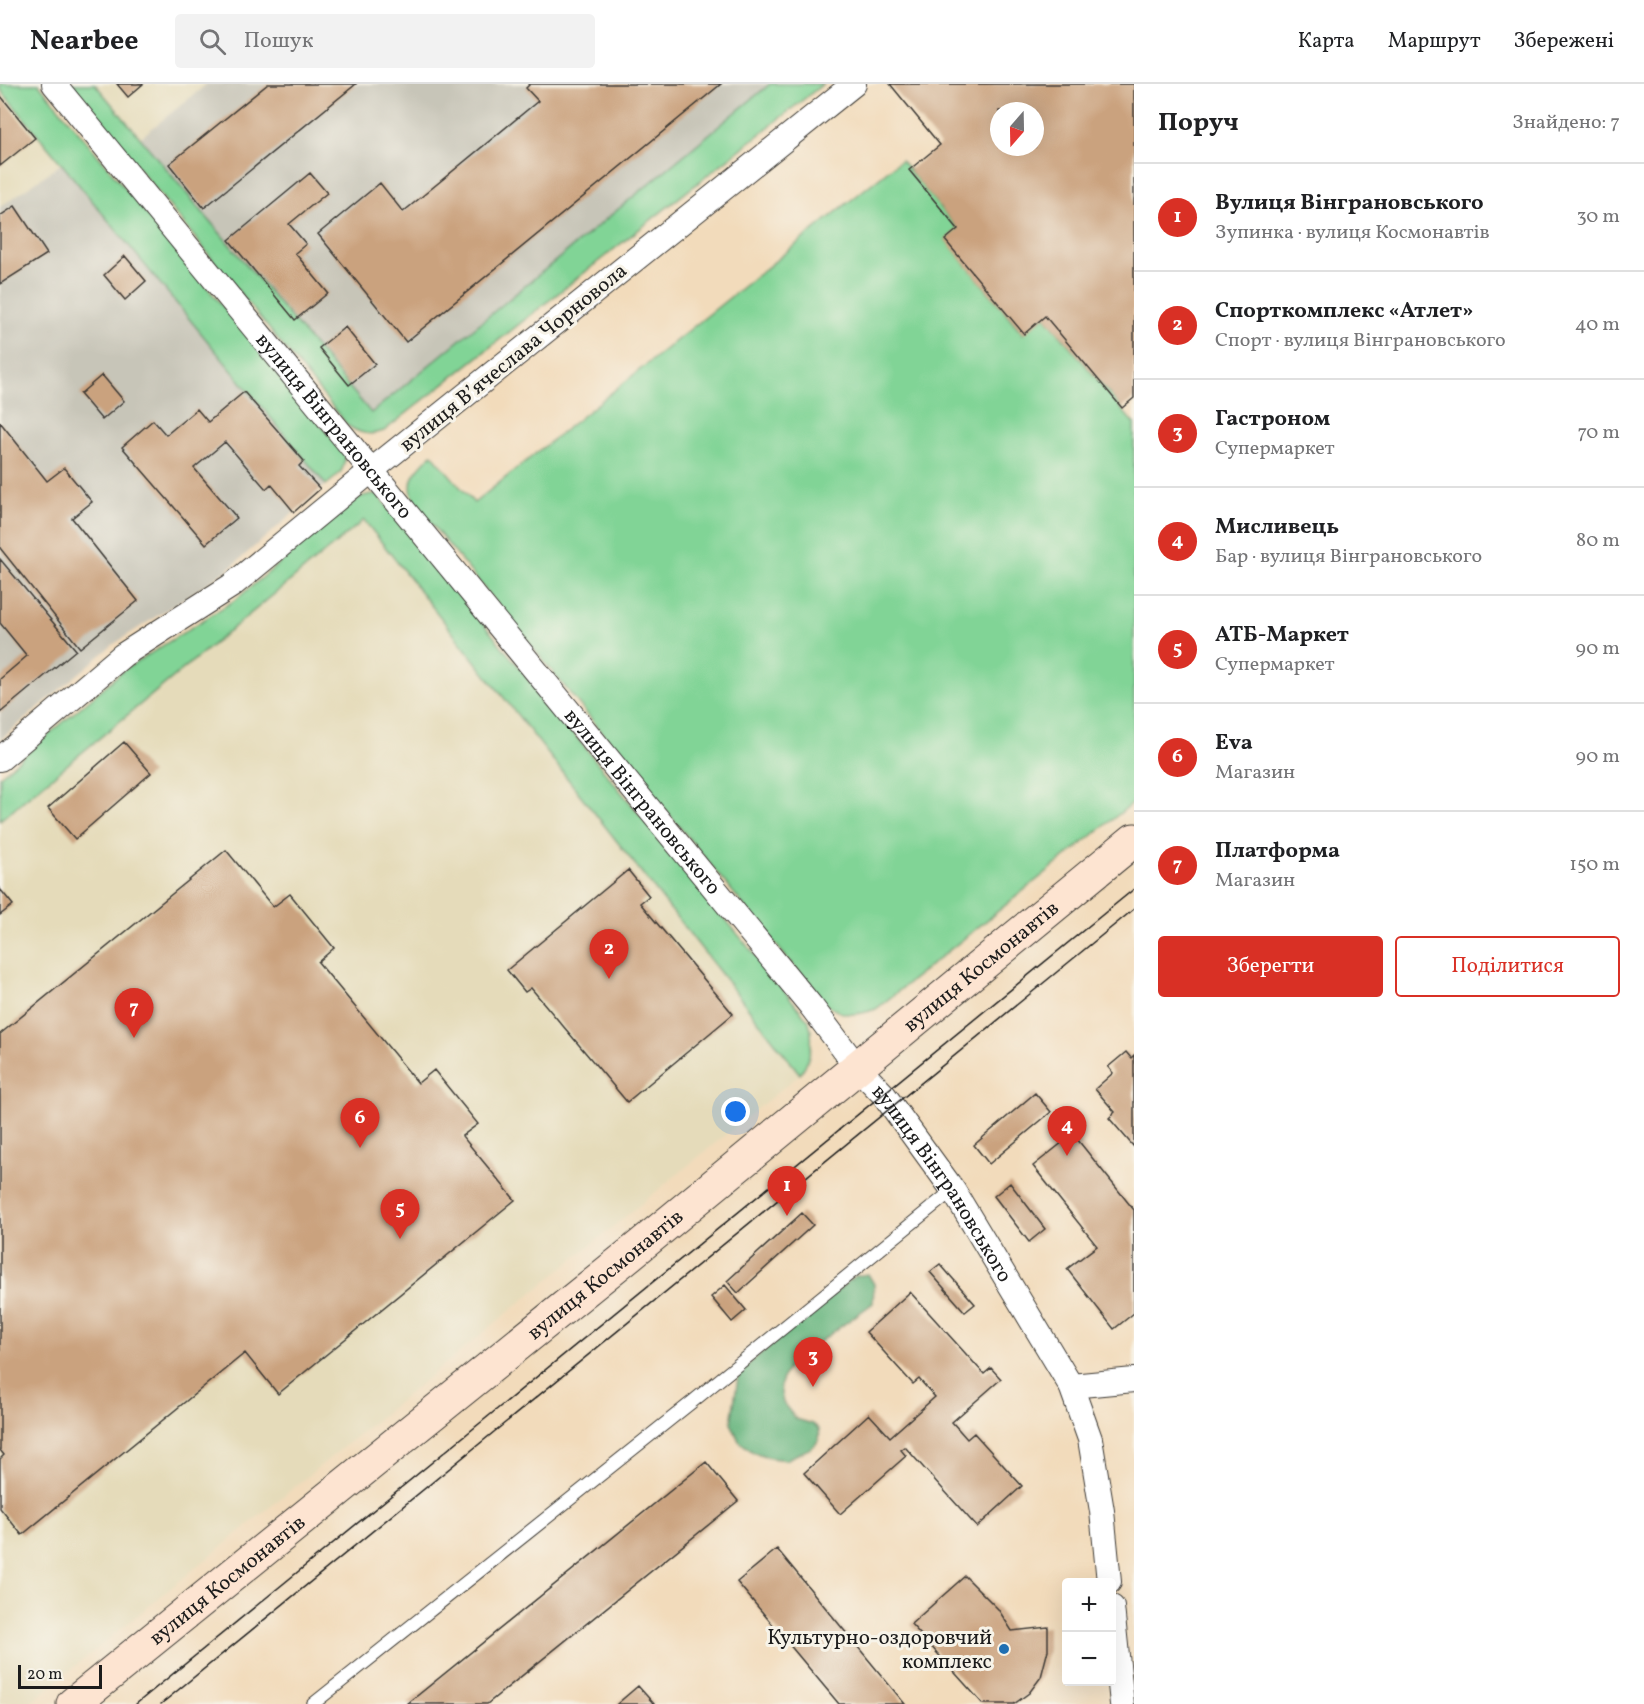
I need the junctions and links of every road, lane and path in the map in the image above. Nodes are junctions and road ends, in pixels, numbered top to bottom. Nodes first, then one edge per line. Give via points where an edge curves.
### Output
1 (54, 84) edge
2 (854, 84) edge
3 (372, 470) junction
4 (0, 759) edge
5 (1134, 840) edge
6 (857, 1067) junction
7 (953, 1190) junction
8 (1134, 1380) edge
9 (1071, 1386) junction
10 (1109, 1578) edge
11 (1115, 1632) edge
12 (73, 1704) edge
13 (313, 1704) edge
14 (1122, 1704) edge

1 - 3 street, вулиця Вінграновського
2 - 3 street, вулиця Вʼячеслава Чорновола
3 - 4 street, вулиця Вʼячеслава Чорновола via 231,586 123,655
3 - 6 street, вулиця Вінграновського
5 - 6 main road, вулиця Космонавтів
6 - 7 street, вулиця Вінграновського via 884,1095
6 - 12 main road, вулиця Космонавтів
7 - 9 street, вулиця Вінграновського
7 - 13 lane
8 - 9 street
9 - 10 street, вулиця Вінграновського via 1090,1439
11 - 14 street

